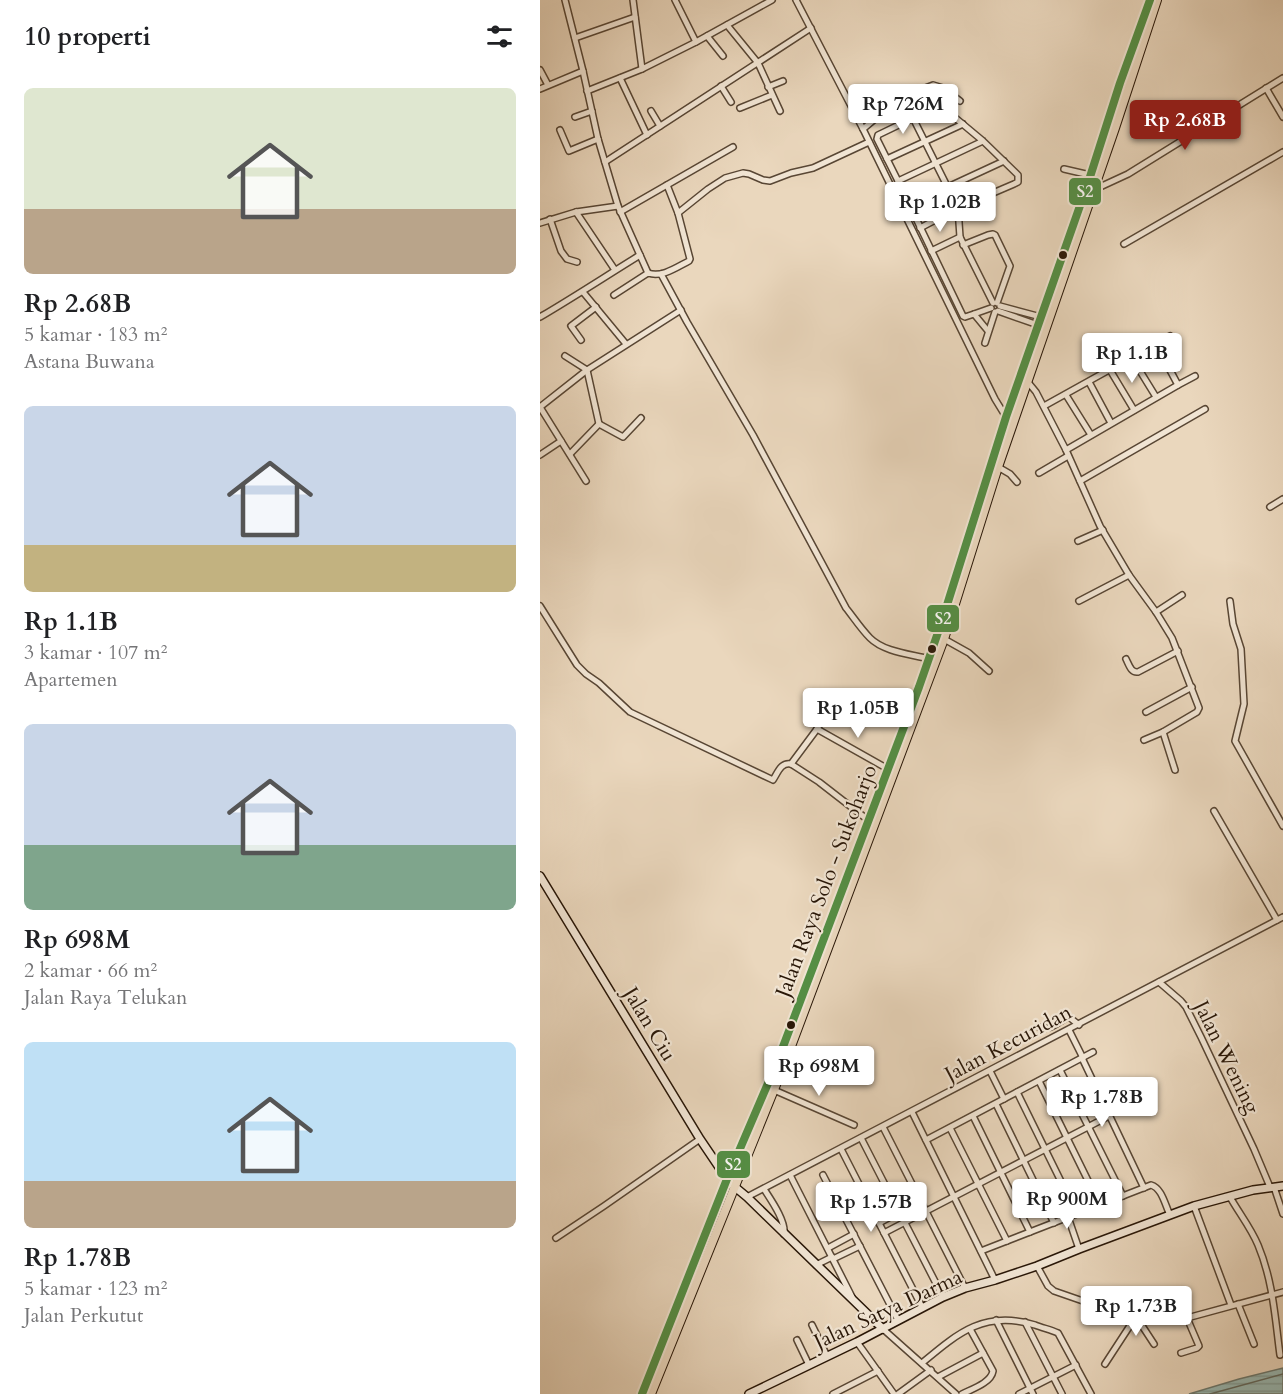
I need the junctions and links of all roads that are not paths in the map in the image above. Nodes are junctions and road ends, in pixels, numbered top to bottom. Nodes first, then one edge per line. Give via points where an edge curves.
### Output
1 (565, 0) edge
2 (633, 0) edge
3 (675, 0) edge
4 (772, 0) edge
5 (796, 0) edge
6 (1150, 0) edge
7 (1157, 0) edge
8 (635, 17) junction
9 (727, 25) junction
10 (811, 28) junction
11 (707, 36) junction
12 (575, 38) junction
13 (696, 41) junction
14 (723, 56) dead end
15 (758, 63) junction
16 (642, 69) junction
17 (540, 70) edge
18 (584, 71) junction
19 (620, 78) junction
20 (1283, 78) edge
21 (783, 81) dead end
22 (548, 85) junction
23 (721, 86) junction
24 (768, 87) junction
25 (1266, 88) junction
26 (540, 89) edge
27 (587, 91) junction
28 (772, 95) junction
29 (960, 101) dead end
30 (730, 102) dead end
31 (740, 108) dead end
32 (592, 111) junction
33 (651, 111) dead end
34 (780, 111) dead end
35 (575, 117) dead end
36 (1283, 117) edge
37 (913, 118) junction
38 (963, 124) junction
39 (1106, 125) junction
40 (660, 126) junction
41 (1115, 128) junction
42 (863, 129) junction
43 (560, 130) dead end
44 (647, 135) junction
45 (598, 139) junction
46 (924, 141) junction
47 (983, 141) junction
48 (869, 142) junction
49 (733, 147) dead end
50 (1283, 152) edge
51 (887, 159) junction
52 (1004, 161) junction
53 (605, 162) junction
54 (936, 164) junction
55 (1064, 169) dead end
56 (1093, 180) junction
57 (898, 181) junction
58 (667, 185) junction
59 (947, 186) junction
60 (909, 205) junction
61 (958, 208) junction
62 (619, 209) junction
63 (576, 212) junction
64 (678, 213) junction
65 (550, 219) junction
66 (540, 223) edge
67 (920, 228) junction
68 (960, 237) junction
69 (1124, 244) dead end
70 (963, 245) junction
71 (931, 251) junction
72 (640, 255) junction
73 (577, 262) dead end
74 (615, 270) junction
75 (648, 273) junction
76 (661, 274) junction
77 (583, 292) junction
78 (614, 296) dead end
79 (996, 307) junction
80 (596, 308) junction
81 (681, 310) junction
82 (974, 314) junction
83 (540, 317) edge
84 (1040, 321) junction
85 (988, 331) junction
86 (1170, 336) dead end
87 (581, 340) dead end
88 (985, 343) dead end
89 (626, 344) junction
90 (1156, 345) junction
91 (565, 356) dead end
92 (1132, 358) junction
93 (587, 370) junction
94 (1110, 370) junction
95 (1021, 376) junction
96 (1195, 376) dead end
97 (1029, 381) junction
98 (1089, 382) junction
99 (1178, 385) junction
100 (1066, 395) junction
101 (1156, 397) junction
102 (1044, 406) junction
103 (1205, 409) dead end
104 (1134, 410) junction
105 (1006, 417) junction
106 (641, 418) dead end
107 (1014, 423) junction
108 (1111, 423) junction
109 (599, 424) junction
110 (1091, 435) junction
111 (561, 441) junction
112 (1066, 450) junction
113 (570, 454) junction
114 (540, 455) edge
115 (1068, 456) junction
116 (998, 467) junction
117 (1039, 473) dead end
118 (586, 481) dead end
119 (1080, 481) junction
120 (1017, 482) dead end
121 (1283, 499) edge
122 (1270, 507) dead end
123 (1102, 530) junction
124 (1078, 541) dead end
125 (1129, 575) junction
126 (1182, 595) dead end
127 (1079, 601) dead end
128 (1230, 601) dead end
129 (540, 606) edge
130 (1156, 612) junction
131 (944, 639) junction
132 (1178, 651) junction
133 (929, 659) junction
134 (1126, 659) dead end
135 (989, 671) dead end
136 (1192, 687) junction
137 (922, 688) junction
138 (830, 706) dead end
139 (915, 709) junction
140 (1146, 712) dead end
141 (817, 729) junction
142 (1163, 732) junction
143 (1144, 740) dead end
144 (791, 764) junction
145 (888, 769) junction
146 (1175, 770) dead end
147 (1214, 811) dead end
148 (868, 820) junction
149 (1283, 826) edge
150 (540, 876) edge
151 (1280, 919) edge
152 (1159, 982) junction
153 (796, 1022) junction
154 (1079, 1025) junction
155 (1039, 1027) dead end
156 (1069, 1030) junction
157 (1093, 1052) dead end
158 (1083, 1058) junction
159 (781, 1062) junction
160 (1060, 1070) junction
161 (990, 1071) junction
162 (1039, 1081) junction
163 (774, 1090) junction
164 (1017, 1092) junction
165 (1004, 1099) junction
166 (996, 1104) junction
167 (912, 1112) junction
168 (974, 1116) junction
169 (1109, 1116) junction
170 (854, 1125) dead end
171 (883, 1127) junction
172 (1088, 1127) junction
173 (950, 1128) junction
174 (861, 1138) junction
175 (1067, 1138) junction
176 (700, 1139) junction
177 (926, 1140) junction
178 (840, 1149) junction
179 (1045, 1149) junction
180 (1024, 1160) junction
181 (1001, 1172) junction
182 (790, 1175) junction
183 (823, 1175) dead end
184 (727, 1179) junction
185 (978, 1184) junction
186 (1283, 1186) edge
187 (735, 1187) junction
188 (1272, 1187) junction
189 (1144, 1188) junction
190 (764, 1189) junction
191 (1123, 1196) junction
192 (747, 1197) junction
193 (954, 1197) junction
194 (1230, 1197) junction
195 (920, 1201) junction
196 (1100, 1205) junction
197 (1194, 1206) junction
198 (899, 1212) junction
199 (926, 1212) junction
200 (1077, 1214) junction
201 (1283, 1214) edge
202 (1170, 1215) junction
203 (1068, 1217) junction
204 (1054, 1222) junction
205 (879, 1223) junction
206 (905, 1223) junction
207 (1030, 1232) junction
208 (884, 1233) junction
209 (784, 1234) junction
210 (854, 1234) junction
211 (556, 1238) dead end
212 (1007, 1241) junction
213 (860, 1246) junction
214 (828, 1248) junction
215 (1079, 1249) junction
216 (981, 1251) junction
217 (833, 1258) junction
218 (816, 1265) junction
219 (1037, 1266) junction
220 (995, 1280) junction
221 (965, 1288) junction
222 (1283, 1292) edge
223 (1273, 1294) junction
224 (943, 1297) junction
225 (853, 1300) junction
226 (1234, 1304) junction
227 (922, 1307) junction
228 (1136, 1318) junction
229 (1187, 1318) junction
230 (898, 1320) junction
231 (996, 1320) junction
232 (1025, 1322) junction
233 (812, 1325) dead end
234 (883, 1329) junction
235 (970, 1329) junction
236 (797, 1340) dead end
237 (857, 1342) junction
238 (1154, 1344) dead end
239 (1254, 1344) dead end
240 (983, 1353) junction
241 (1181, 1353) dead end
242 (1280, 1355) dead end
243 (827, 1356) junction
244 (922, 1363) junction
245 (1105, 1364) dead end
246 (809, 1365) junction
247 (1076, 1365) junction
248 (931, 1370) junction
249 (878, 1371) junction
250 (938, 1377) junction
251 (1053, 1377) junction
252 (1032, 1391) edge
253 (642, 1394) edge
254 (651, 1394) edge
255 (749, 1394) edge
256 (833, 1394) edge
257 (896, 1394) edge
258 (956, 1394) edge
259 (962, 1394) edge
260 (1019, 1394) edge
261 (1062, 1394) edge
262 (1091, 1394) edge

1 - 12 street
2 - 8 street
3 - 13 street
4 - 9 street
5 - 10 street
6 - 39 main road, Jalan Raya Solo - Sukoharjo
7 - 41 main road, Jalan Raya Solo - Sukoharjo
8 - 12 street
8 - 16 street
9 - 11 street
9 - 15 street
10 - 15 street
10 - 42 street
11 - 13 street
11 - 14 street
12 - 18 street
13 - 16 street
15 - 23 street
15 - 24 street
16 - 19 street
17 - 22 street
18 - 22 street
18 - 27 street
19 - 27 street
19 - 44 street
20 - 25 street
21 - 24 street
22 - 26 street
23 - 30 street
23 - 40 street
24 - 28 street
25 - 36 street
25 - 56 street via 1128,174 1110,183
27 - 32 street
28 - 31 street
28 - 34 street
29 - 42 street via 933,85 889,108
32 - 35 street
32 - 45 street
33 - 40 street
37 - 38 street via 940,106
37 - 46 street
37 - 51 street via 878,135
38 - 46 street
38 - 47 street
39 - 41 main road
39 - 56 main road, Jalan Raya Solo - Sukoharjo
40 - 44 street
41 - 56 main road, Jalan Raya Solo - Sukoharjo
42 - 48 street
43 - 45 street via 569,151
44 - 53 street
45 - 53 street
46 - 51 street
46 - 54 street
47 - 52 street
47 - 54 street
48 - 64 street via 810,169 770,181 747,173 725,178
48 - 105 street
49 - 58 street
50 - 69 street
51 - 57 street
52 - 59 street
52 - 61 street via 1018,175 1018,182
53 - 62 street
54 - 57 street
54 - 59 street
55 - 56 street
56 - 84 main road, Jalan Raya Solo - Sukoharjo
56 - 97 main road, Jalan Raya Solo - Sukoharjo
57 - 60 street
58 - 62 street
58 - 64 street
59 - 60 street
59 - 61 street
60 - 67 street
61 - 67 street
61 - 68 street
62 - 63 street
62 - 72 street
63 - 65 street
63 - 74 street
64 - 76 street via 690,260
65 - 66 street
65 - 73 street via 561,251 567,259
67 - 71 street
68 - 70 street
68 - 71 street
70 - 79 street
70 - 79 street via 993,234 1010,266
71 - 82 street via 963,316
72 - 74 street
72 - 75 street
74 - 77 street
75 - 76 street
75 - 78 street
76 - 81 street
77 - 80 street
77 - 83 street
79 - 82 street
79 - 84 street
79 - 85 street
80 - 87 street via 571,326
80 - 89 street
81 - 89 street
81 - 133 street via 851,615 870,638 886,648
82 - 85 street
84 - 95 main road, Jalan Raya Solo - Sukoharjo
85 - 88 street
86 - 90 street
89 - 93 street
90 - 92 street
90 - 99 street
91 - 93 street
92 - 94 street
92 - 101 street
93 - 109 street
93 - 111 street via 540,407
94 - 98 street
94 - 104 street
95 - 97 street
95 - 105 main road, Jalan Raya Solo - Sukoharjo
96 - 99 street
97 - 102 street
97 - 107 main road, Jalan Raya Solo - Sukoharjo
98 - 100 street
98 - 108 street
99 - 101 street
100 - 102 street
100 - 110 street
101 - 104 street
102 - 112 street
103 - 119 street
104 - 108 street
105 - 107 street
105 - 133 main road, Jalan Raya Solo - Sukoharjo
106 - 109 street via 623,437
107 - 116 main road, Jalan Raya Solo - Sukoharjo
108 - 110 street
109 - 113 street
110 - 112 street
111 - 113 street
111 - 114 street
112 - 115 street
113 - 118 street
115 - 117 street
115 - 119 street
116 - 120 street
116 - 131 main road, Jalan Raya Solo - Sukoharjo
119 - 123 street
121 - 122 street
123 - 124 street
123 - 125 street
125 - 127 street
125 - 130 street
126 - 130 street
128 - 149 street via 1241,649 1244,704 1235,741
129 - 144 street via 578,665 635,715 773,780 782,765
130 - 132 street
131 - 135 street via 969,653
131 - 137 main road, Jalan Raya Solo - Sukoharjo
132 - 134 street via 1138,672 1132,670
132 - 136 street
133 - 137 main road, Jalan Raya Solo - Sukoharjo
136 - 140 street
136 - 142 street via 1198,710
137 - 139 main road, Jalan Raya Solo - Sukoharjo
138 - 141 street
139 - 145 main road, Jalan Raya Solo - Sukoharjo
139 - 153 main road, Jalan Raya Solo - Sukoharjo
141 - 144 street
141 - 145 street
142 - 143 street
142 - 146 street
144 - 148 street
145 - 148 main road, Jalan Raya Solo - Sukoharjo
147 - 151 street
148 - 153 main road, Jalan Raya Solo - Sukoharjo
150 - 176 main road, Jalan Ciu
151 - 152 street, Jalan Kecuridan
152 - 154 street, Jalan Kecuridan
152 - 188 street, Jalan Wening via 1186,1007
153 - 159 main road, Jalan Raya Solo - Sukoharjo
154 - 155 street via 1069,1017 1050,1028
154 - 156 street, Jalan Kecuridan
156 - 158 street
156 - 161 street, Jalan Kecuridan
157 - 158 street
158 - 160 street
158 - 169 street
159 - 163 main road
159 - 184 main road
160 - 162 street
160 - 172 street
161 - 165 street
161 - 167 street, Jalan Kecuridan
162 - 164 street
162 - 175 street
163 - 170 street
163 - 187 main road
164 - 165 street
164 - 179 street
165 - 166 street
166 - 168 street
166 - 180 street
167 - 171 street, Jalan Kecuridan
167 - 177 street
168 - 173 street
168 - 181 street
169 - 172 street
169 - 189 street
171 - 174 street, Jalan Kecuridan
171 - 195 street
172 - 175 street
172 - 191 street
173 - 177 street
173 - 185 street
174 - 178 street, Jalan Kecuridan
174 - 198 street
175 - 179 street
175 - 196 street
176 - 184 main road, Jalan Ciu
176 - 211 street
177 - 193 street
178 - 182 street, Jalan Kecuridan
178 - 205 street
179 - 180 street
179 - 200 street
180 - 181 street
180 - 204 street
181 - 185 street
181 - 207 street
182 - 190 street, Jalan Kecuridan
182 - 214 street
183 - 210 street
184 - 187 main road, Jalan Ciu
184 - 253 main road
185 - 193 street
185 - 212 street
186 - 188 main road, Jalan Satya Darma
187 - 192 main road, Jalan Ciu
187 - 254 main road
188 - 194 main road, Jalan Satya Darma
188 - 201 street, Jalan Wening
189 - 191 street
189 - 202 street via 1158,1188
190 - 192 street, Jalan Kecuridan
190 - 209 street via 782,1221
191 - 196 street
192 - 209 main road, Jalan Ciu
193 - 199 street
193 - 216 street
194 - 197 main road, Jalan Satya Darma
194 - 223 street via 1257,1242
195 - 198 street
195 - 199 street
196 - 200 street
197 - 202 main road, Jalan Satya Darma
197 - 226 street
198 - 205 street
199 - 206 street
199 - 221 street
200 - 203 street
202 - 215 main road, Jalan Satya Darma
203 - 204 street
203 - 215 street
204 - 207 street
205 - 208 street
206 - 208 street
206 - 224 street
207 - 212 street
208 - 227 street
209 - 218 main road, Jalan Ciu
210 - 213 street
210 - 214 street
212 - 216 street
213 - 217 street
213 - 230 street
214 - 217 street
215 - 219 main road, Jalan Satya Darma
216 - 220 street
217 - 218 street
217 - 225 street
218 - 225 main road, Jalan Ciu
219 - 220 main road, Jalan Satya Darma
219 - 228 street via 1054,1291
220 - 221 main road, Jalan Satya Darma
221 - 224 main road, Jalan Satya Darma
222 - 223 street
223 - 226 street
223 - 242 street
224 - 227 main road, Jalan Satya Darma
225 - 234 main road, Jalan Ciu
226 - 229 street
226 - 239 street
227 - 230 main road, Jalan Satya Darma
228 - 229 street via 1181,1309
228 - 238 street
228 - 245 street
229 - 241 street via 1199,1346
230 - 234 main road, Jalan Satya Darma
231 - 232 street
231 - 235 street
231 - 252 street
232 - 247 street via 1058,1333
232 - 251 street
233 - 243 street
234 - 237 main road, Jalan Satya Darma
234 - 244 street
235 - 240 street
235 - 244 street
236 - 246 street
237 - 243 main road, Jalan Satya Darma
237 - 249 street
240 - 250 street
240 - 259 street via 993,1371 991,1378
243 - 246 main road, Jalan Satya Darma
244 - 248 street
246 - 255 main road, Jalan Satya Darma
247 - 251 street
247 - 262 street
248 - 250 street
248 - 257 street
249 - 256 street
249 - 257 street
250 - 258 street
251 - 252 street
251 - 261 street
252 - 260 street

